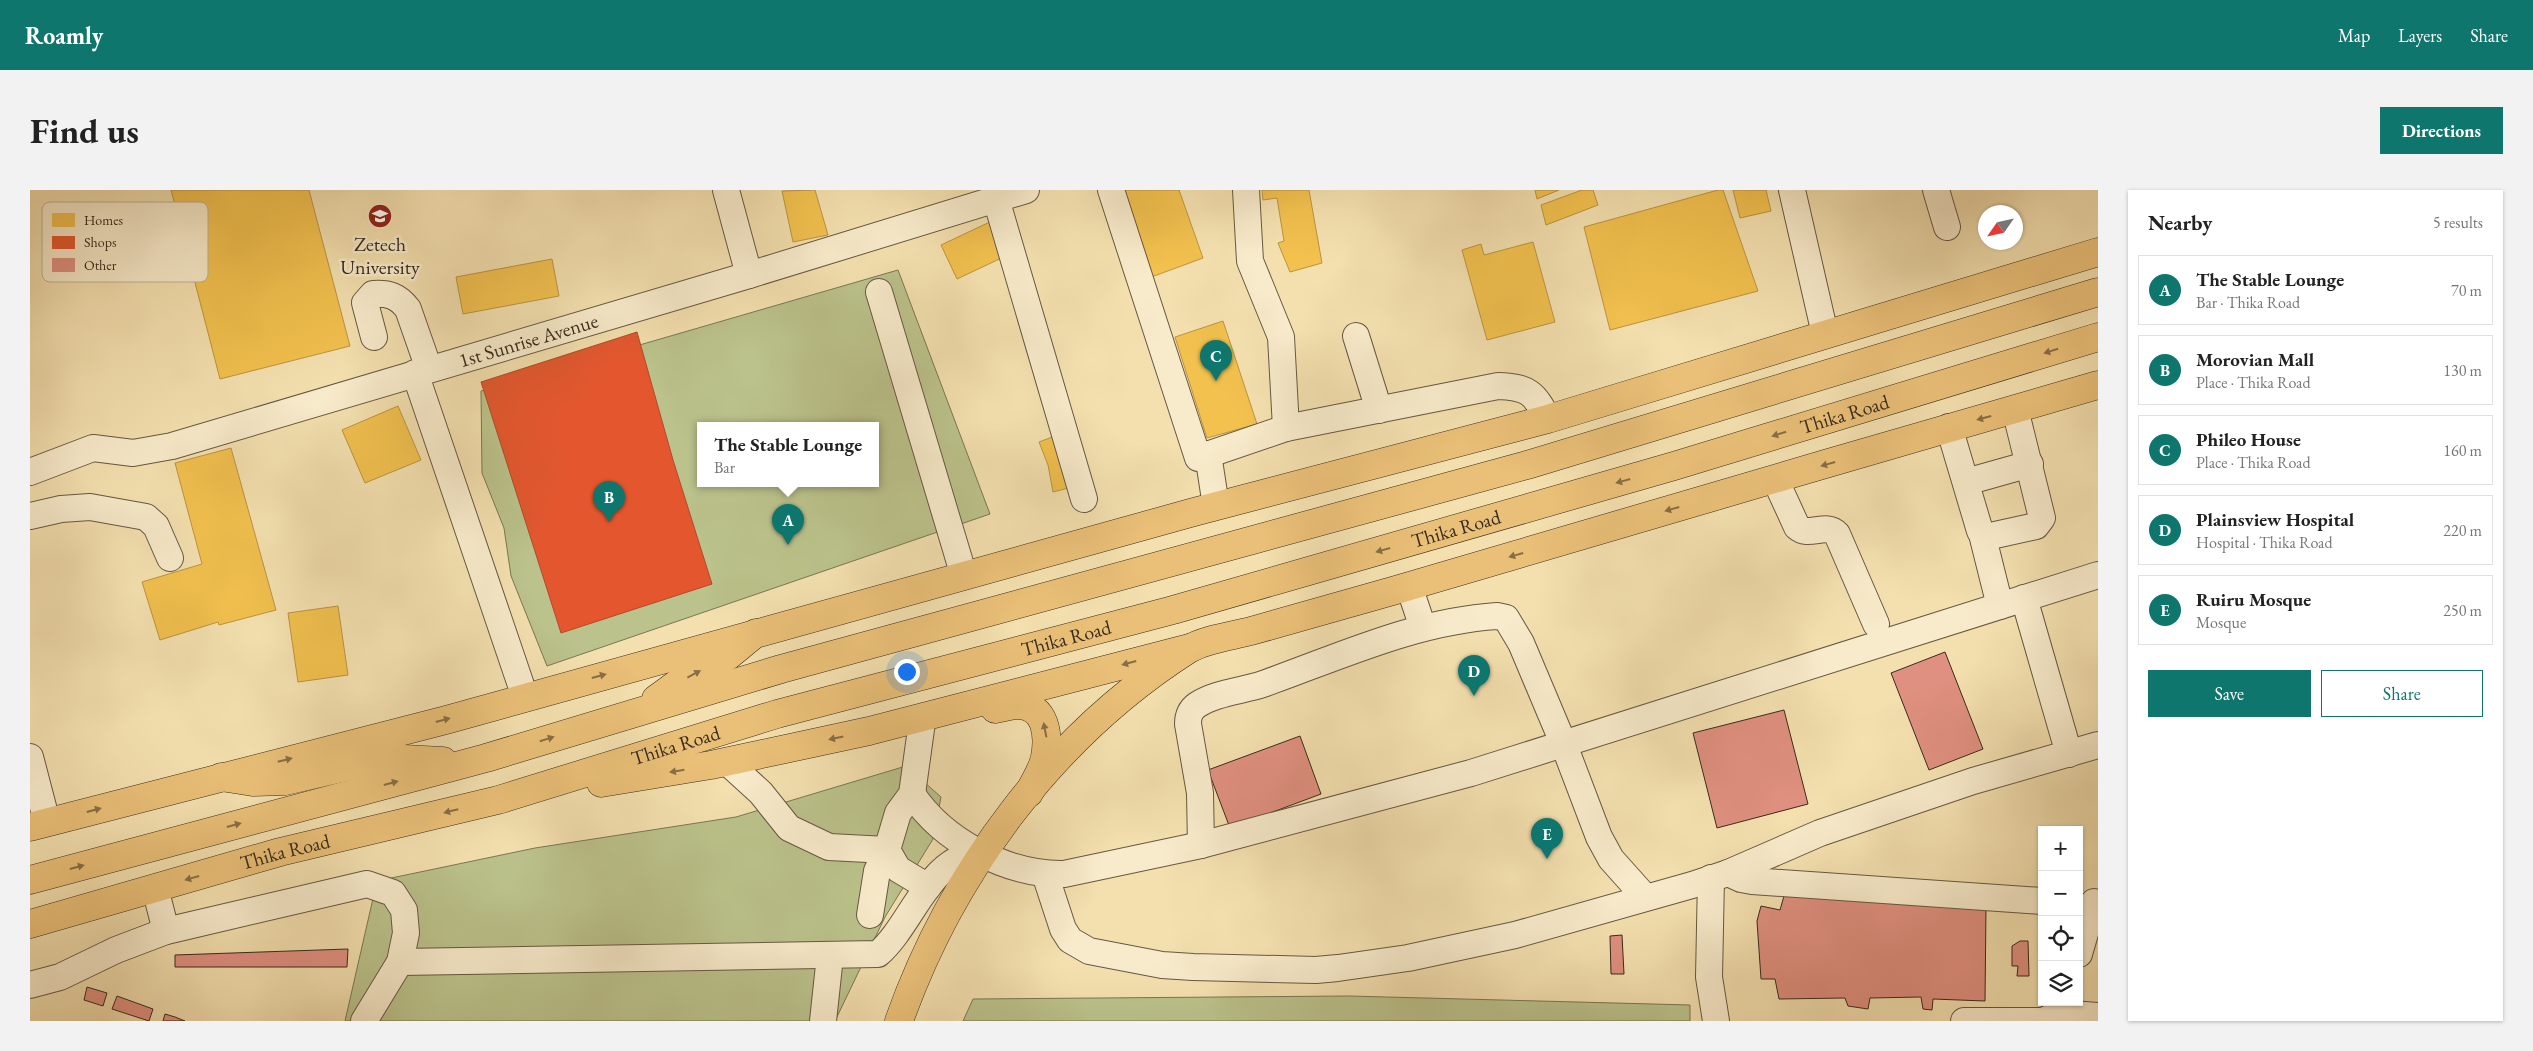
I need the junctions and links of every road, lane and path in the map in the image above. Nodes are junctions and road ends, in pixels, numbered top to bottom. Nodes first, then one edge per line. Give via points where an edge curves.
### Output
1 (726, 190) edge
2 (1026, 190) edge
3 (1111, 190) edge
4 (1246, 190) edge
5 (1792, 190) edge
6 (1936, 190) edge
7 (996, 199) junction
8 (1947, 227) dead end
9 (2098, 252) edge
10 (748, 275) junction
11 (879, 292) dead end
12 (2098, 292) edge
13 (1825, 334) junction
14 (1356, 336) dead end
15 (374, 337) dead end
16 (2098, 337) edge
17 (422, 371) junction
18 (2098, 385) edge
19 (2015, 409) junction
20 (1379, 410) junction
21 (1548, 420) junction
22 (1949, 427) junction
23 (1286, 428) junction
24 (1208, 454) junction
25 (2030, 464) junction
26 (30, 472) edge
27 (1775, 479) junction
28 (1966, 482) junction
29 (1084, 499) dead end
30 (1216, 506) junction
31 (30, 516) edge
32 (1982, 534) junction
33 (170, 558) dead end
34 (2098, 575) edge
35 (964, 576) junction
36 (1409, 586) junction
37 (2024, 598) junction
38 (2000, 606) junction
39 (1876, 624) dead end
40 (1423, 628) junction
41 (756, 633) junction
42 (1193, 647) junction
43 (524, 697) junction
44 (639, 712) junction
45 (922, 722) junction
46 (870, 731) junction
47 (1564, 745) junction
48 (2098, 746) edge
49 (2069, 754) junction
50 (30, 757) edge
51 (469, 762) junction
52 (727, 762) junction
53 (220, 777) junction
54 (1029, 793) junction
55 (912, 794) junction
56 (498, 800) junction
57 (38, 825) edge
58 (1201, 845) junction
59 (1780, 849) junction
60 (887, 850) junction
61 (982, 853) junction
62 (1045, 874) junction
63 (1719, 876) junction
64 (30, 880) edge
65 (1794, 884) junction
66 (928, 886) junction
67 (155, 888) junction
68 (1645, 897) junction
69 (2038, 902) edge
70 (2090, 903) edge
71 (870, 916) dead end
72 (30, 924) edge
73 (166, 931) junction
74 (2083, 935) edge
75 (830, 956) junction
76 (400, 962) junction
77 (30, 985) edge
78 (2052, 1014) edge
79 (2098, 1016) edge
80 (364, 1021) edge
81 (823, 1021) edge
82 (899, 1021) edge
83 (1716, 1021) edge
84 (1964, 1021) edge

1 - 10 street
2 - 7 street, 1st Sunrise Avenue
3 - 24 street via 1198,458
4 - 23 street via 1250,261 1281,337
5 - 13 street
6 - 8 street
7 - 10 street, 1st Sunrise Avenue
7 - 29 street
9 - 13 main road
10 - 17 street, 1st Sunrise Avenue
11 - 35 street
12 - 44 main road, Thika Road via 1527,465
13 - 21 main road
14 - 20 street
15 - 17 street via 365,303 373,294 389,293 408,309
16 -> 56 main road, Thika Road via 1674,466 1173,610 778,714
17 - 26 street, 1st Sunrise Avenue via 172,446 133,453 93,448
17 - 43 street
18 - 19 main road, Thika Road
19 -> 22 main road, Thika Road
19 - 25 street
20 - 21 street via 1498,386 1513,387 1537,398
20 - 23 street
21 - 30 main road
22 -> 27 main road, Thika Road
22 - 28 street
23 - 24 street
24 - 30 street
25 - 28 street
25 - 32 street via 2042,518 2039,524 1986,537
27 -> 36 main road, Thika Road
27 - 39 street via 1797,527 1807,532 1827,528 1837,534
28 - 32 street
30 - 35 main road
31 - 33 street via 90,507 146,517 156,526
32 - 38 street
34 - 37 street
35 - 41 main road
36 - 40 street
36 - 42 main road, Thika Road
37 - 38 street
37 - 49 street
38 - 47 street
40 - 47 street via 1480,617 1506,618 1521,643
40 - 58 street via 1196,706 1188,715 1188,724 1200,793
43 -> 41 main road
44 -> 41 main road via 678,683 728,656
42 -> 46 main road, Thika Road
42 - 54 main road via 1115,703 1070,744
53 -> 43 main road
51 -> 44 main road, Thika Road
45 - 46 main road
54 -> 45 main road via 1045,758 1047,730 1040,714 1030,707 1018,705
45 - 55 street
46 -> 52 main road
47 - 58 street
47 - 68 street via 1599,837 1611,859
48 - 49 street
49 - 59 street via 1973,781
50 - 57 street
51 - 53 main road via 384,758 285,781 253,782
64 -> 51 main road, Thika Road
52 -> 56 main road
52 - 60 street via 761,793 789,828 829,847
57 -> 53 main road
54 - 61 main road
55 - 60 street via 898,813
55 - 61 street via 924,811 950,835
56 -> 67 main road, Thika Road via 280,852
58 - 62 street via 1064,874
59 - 63 street
59 - 65 street
60 - 66 street via 898,870
60 - 71 street via 877,871
61 - 62 street
61 - 66 street via 969,854 954,862
61 - 82 main road via 922,960
62 - 68 street via 1063,929 1078,946 1108,956 1193,968 1316,970 1408,958 1515,935
63 - 65 street
63 - 68 street
63 - 83 street via 1709,977
65 - 69 street
66 - 75 street via 890,944 878,954
67 - 72 main road, Thika Road
67 - 73 street
70 - 74 street
73 - 76 street via 367,884 393,893 404,910 406,933
73 - 77 street via 60,977
75 - 76 street
75 - 81 street
76 - 80 street
78 - 79 street
78 - 84 street

